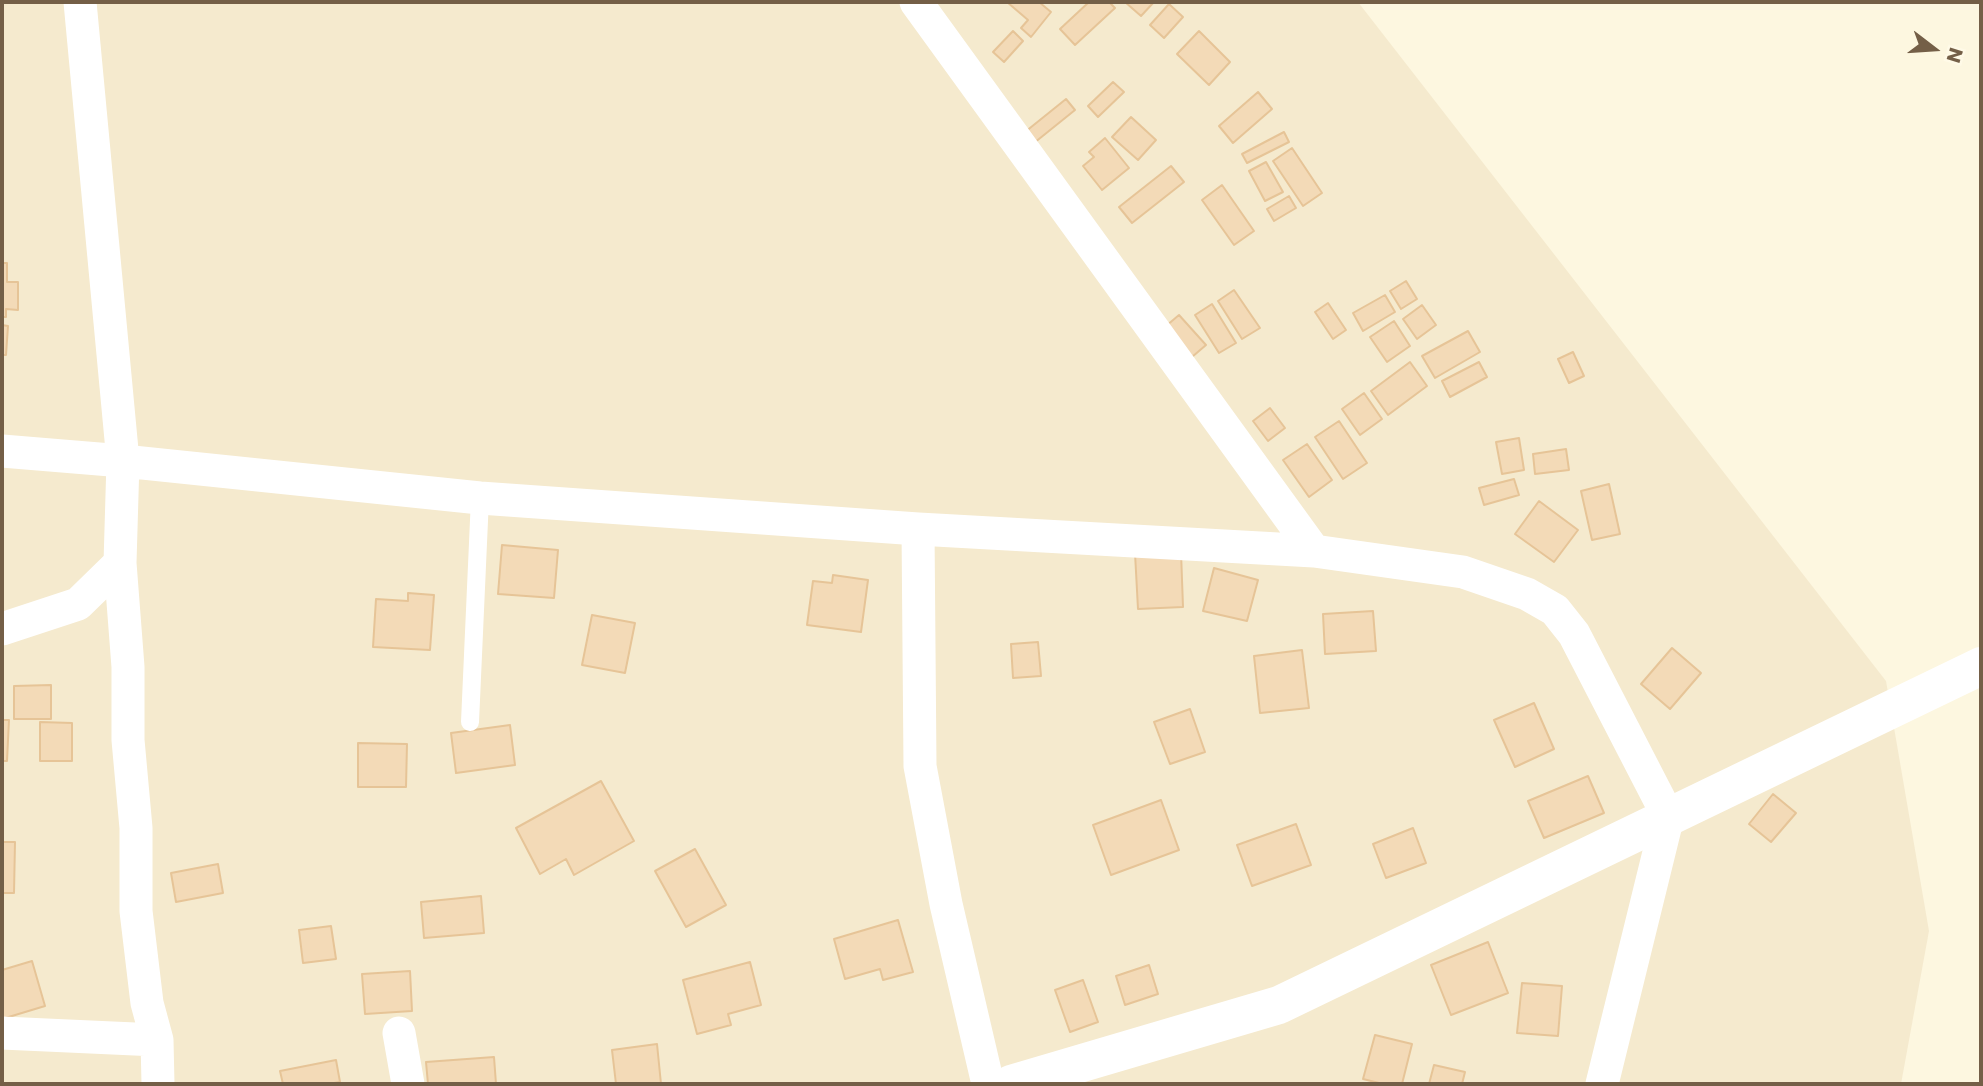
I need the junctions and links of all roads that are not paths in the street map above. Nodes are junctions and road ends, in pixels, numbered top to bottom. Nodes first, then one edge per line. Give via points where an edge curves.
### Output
1 (80, 2) edge
2 (916, 2) edge
3 (2, 451) edge
4 (124, 461) junction
5 (480, 498) junction
6 (918, 528) junction
7 (1314, 551) junction
8 (120, 563) junction
9 (2, 629) edge
10 (1981, 666) edge
11 (470, 722) dead end
12 (1668, 817) junction
13 (2, 1033) edge
14 (399, 1033) dead end
15 (157, 1040) junction
16 (158, 1084) edge
17 (408, 1084) edge
18 (988, 1084) edge
19 (1011, 1084) edge
20 (1602, 1084) edge

1 - 4 street
2 - 7 street
3 - 4 street
4 - 5 street
4 - 8 street
5 - 6 street
5 - 11 lane
6 - 7 street
6 - 18 street via 920,766
7 - 12 street via 1463,572 1527,594 1555,610 1574,635
8 - 9 street via 78,604
8 - 15 street via 136,828 136,911 147,1003
10 - 12 street
12 - 19 street via 1279,1005
12 - 20 street
13 - 15 street
14 - 17 street
15 - 16 street

